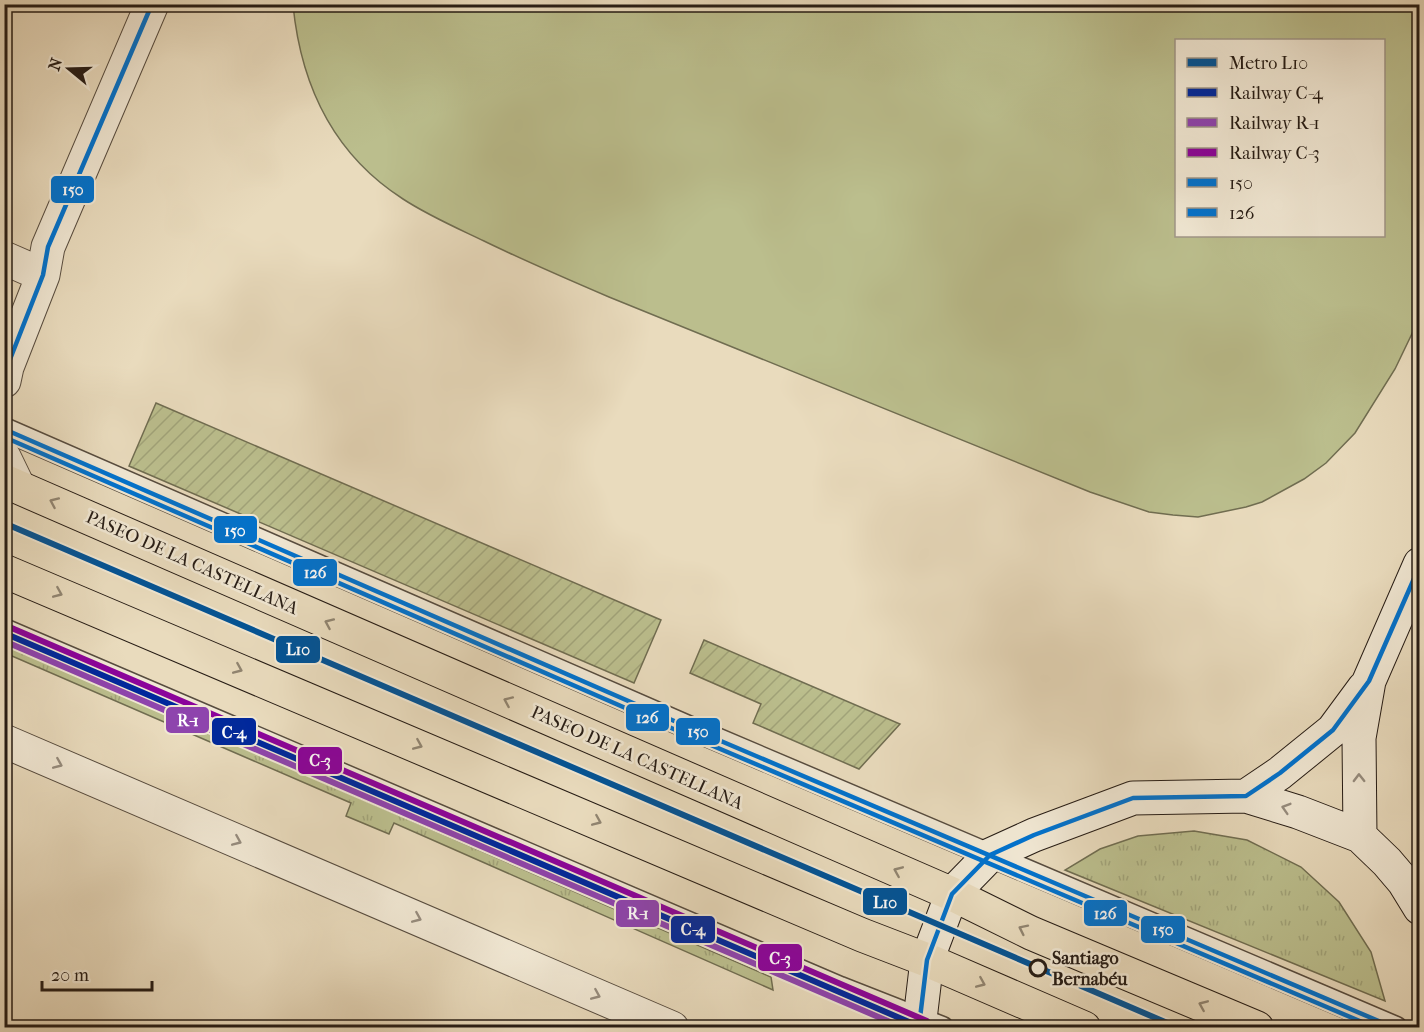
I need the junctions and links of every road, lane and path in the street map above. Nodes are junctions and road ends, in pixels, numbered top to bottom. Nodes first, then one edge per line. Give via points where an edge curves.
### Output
1 (152, 4) edge
2 (4, 258) edge
3 (43, 275) junction
4 (4, 381) edge
5 (4, 429) edge
6 (4, 457) edge
7 (11, 484) edge
8 (1419, 564) edge
9 (4, 570) edge
10 (4, 630) edge
11 (1369, 681) junction
12 (4, 741) edge
13 (1246, 796) junction
14 (1360, 836) junction
15 (990, 855) junction
16 (1414, 892) edge
17 (952, 894) junction
18 (927, 960) junction
19 (927, 1024) edge
20 (672, 1028) edge
21 (1084, 1028) edge
22 (1257, 1028) edge
23 (1396, 1028) edge

1 - 3 street via 48,247
2 - 3 street
3 - 4 street
5 - 15 lane
6 - 7 street, PASEO DE LA CASTELLANA
17 -> 7 highway, PASEO DE LA CASTELLANA
8 - 11 street
9 -> 18 highway
10 - 19 lane
11 - 13 street via 1333,730
14 -> 11 street via 1359,738
12 -> 20 street
14 -> 13 street
13 - 15 street via 1133,798
14 - 16 street
15 - 17 street
15 - 23 lane
17 - 18 street
22 -> 17 highway, PASEO DE LA CASTELLANA via 1031,933
18 - 19 street
18 -> 21 highway

